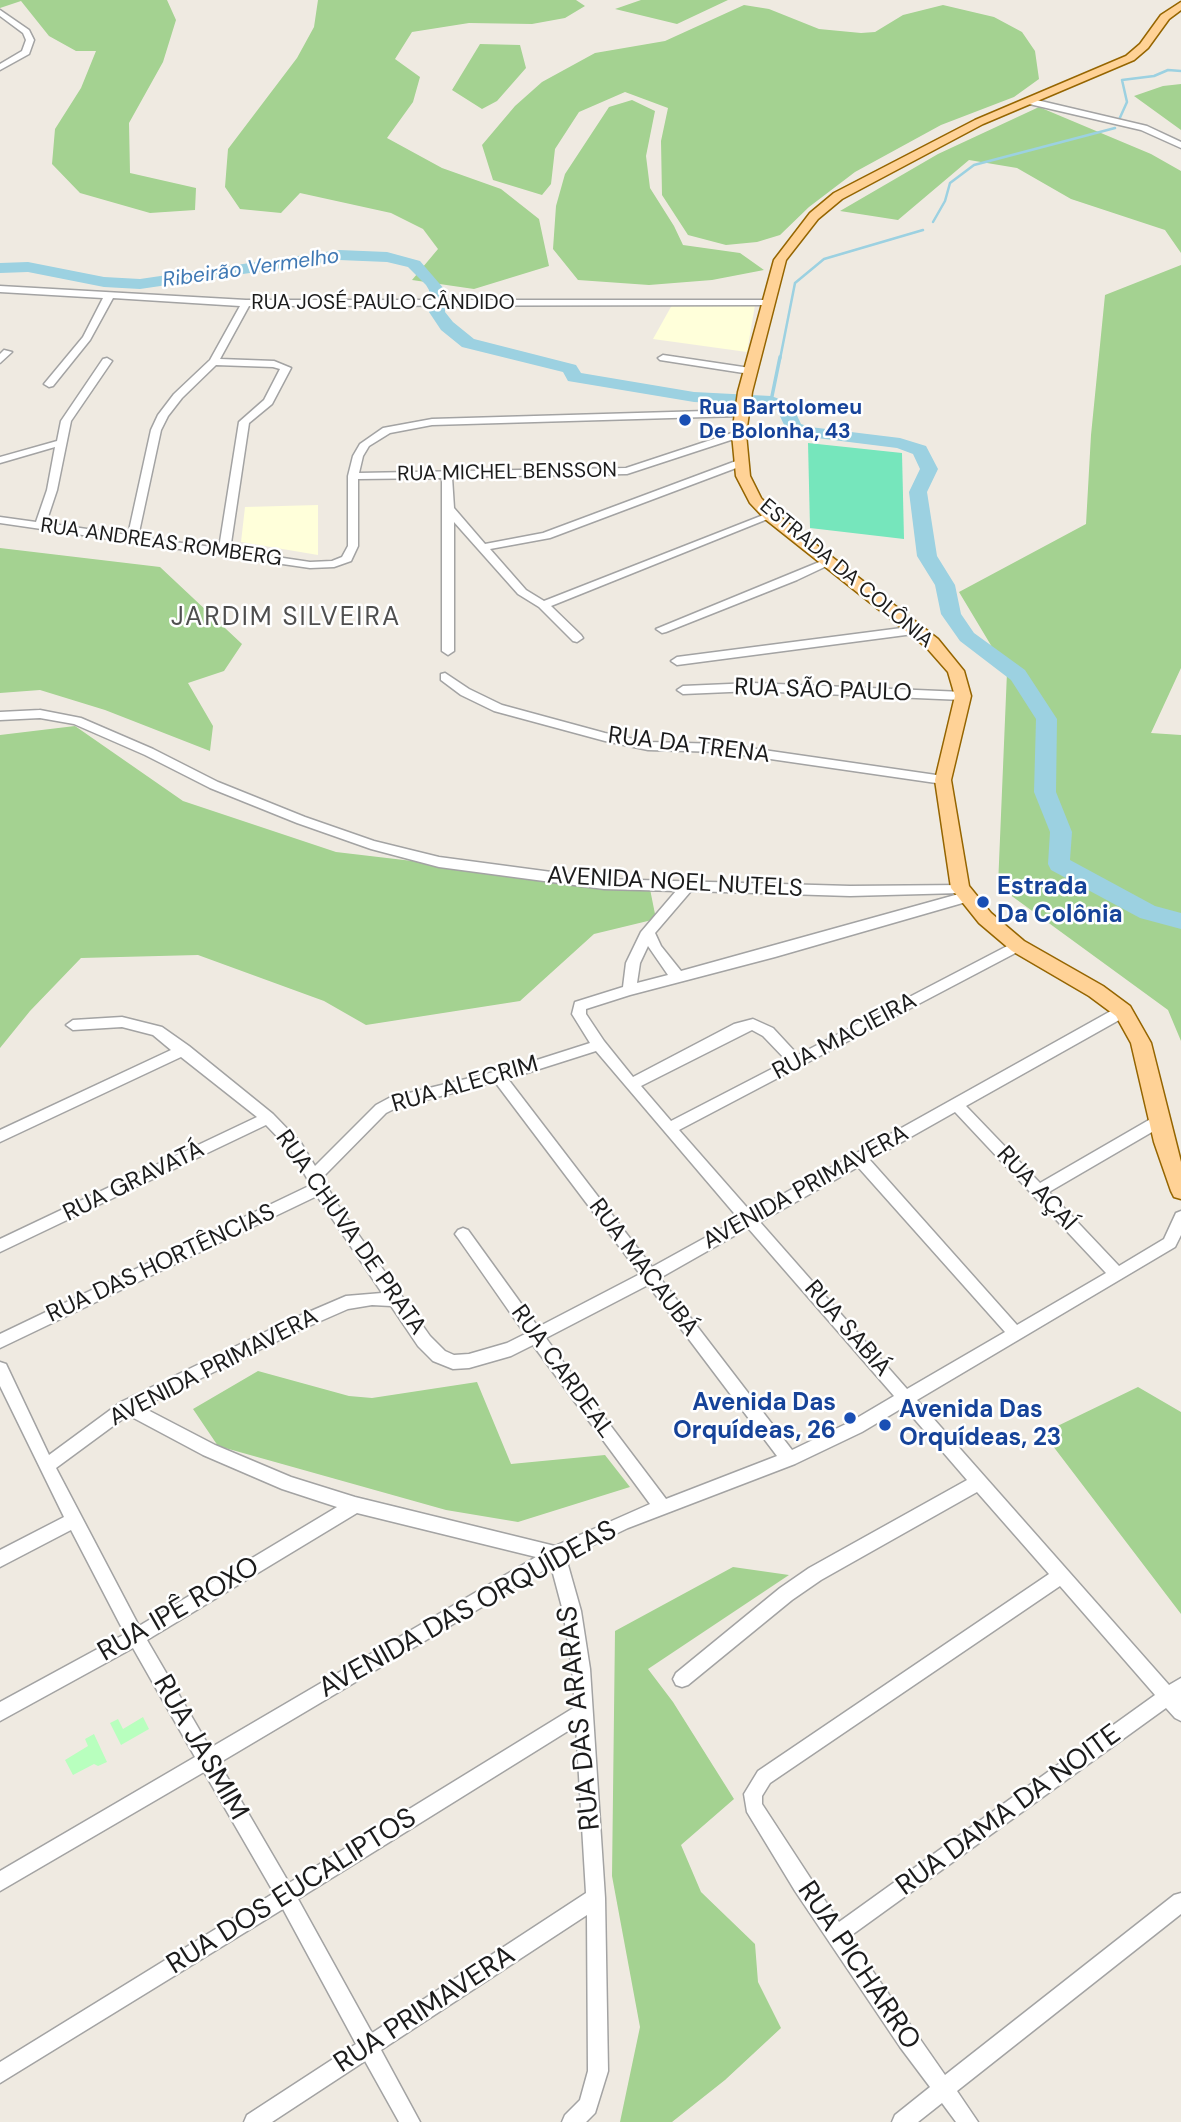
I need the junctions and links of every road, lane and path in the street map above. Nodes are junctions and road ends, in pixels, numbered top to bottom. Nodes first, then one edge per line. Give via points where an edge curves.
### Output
1 (1181, 5) edge
2 (0, 12) edge
3 (0, 68) edge
4 (1028, 100) junction
5 (1181, 145) edge
6 (0, 289) edge
7 (109, 296) junction
8 (767, 302) junction
9 (246, 303) junction
10 (663, 358) dead end
11 (107, 361) dead end
12 (214, 362) junction
13 (750, 371) junction
14 (49, 384) dead end
15 (743, 402) junction
16 (739, 434) junction
17 (63, 443) junction
18 (0, 460) edge
19 (740, 463) junction
20 (447, 475) junction
21 (353, 476) junction
22 (449, 509) junction
23 (770, 516) junction
24 (0, 520) edge
25 (40, 526) junction
26 (132, 540) junction
27 (485, 547) junction
28 (223, 552) junction
29 (829, 561) junction
30 (543, 605) junction
31 (662, 629) dead end
32 (917, 631) junction
33 (577, 638) dead end
34 (448, 651) dead end
35 (677, 661) dead end
36 (444, 677) dead end
37 (683, 690) dead end
38 (963, 696) junction
39 (0, 716) edge
40 (943, 780) junction
41 (687, 887) junction
42 (963, 892) junction
43 (648, 932) junction
44 (1018, 946) junction
45 (677, 976) junction
46 (629, 990) junction
47 (1123, 1011) junction
48 (73, 1025) dead end
49 (599, 1045) junction
50 (184, 1051) junction
51 (797, 1063) junction
52 (498, 1076) junction
53 (631, 1084) junction
54 (956, 1104) junction
55 (268, 1118) junction
56 (1159, 1121) junction
57 (671, 1128) junction
58 (0, 1136) edge
59 (860, 1159) junction
60 (318, 1181) junction
61 (1038, 1191) junction
62 (1181, 1191) edge
63 (1181, 1216) edge
64 (751, 1220) junction
65 (463, 1234) dead end
66 (1175, 1245) edge
67 (0, 1246) edge
68 (1116, 1273) junction
69 (648, 1277) junction
70 (394, 1300) junction
71 (1016, 1335) junction
72 (535, 1336) junction
73 (0, 1341) edge
74 (485, 1358) joint
75 (0, 1369) edge
76 (907, 1397) junction
77 (127, 1407) junction
78 (789, 1459) junction
79 (46, 1466) junction
80 (980, 1482) junction
81 (355, 1506) junction
82 (663, 1508) junction
83 (75, 1520) junction
84 (556, 1554) junction
85 (0, 1559) edge
86 (1061, 1576) junction
87 (136, 1637) junction
88 (682, 1679) dead end
89 (1175, 1692) edge
90 (584, 1711) junction
91 (0, 1712) edge
92 (1181, 1712) edge
93 (205, 1759) junction
94 (0, 1882) edge
95 (286, 1896) junction
96 (596, 1898) junction
97 (1181, 1902) edge
98 (836, 1935) junction
99 (370, 2046) junction
100 (0, 2073) edge
101 (944, 2091) junction
102 (254, 2122) edge
103 (410, 2122) edge
104 (572, 2122) edge
105 (902, 2122) edge
106 (968, 2122) edge

1 - 4 main road, ESTRADA DA COLÔNIA via 1130,58
2 - 3 street via 30,40 26,52
4 - 5 street via 1144,128
4 - 8 main road, ESTRADA DA COLÔNIA via 928,148 825,206 780,260
6 - 7 street, RUA JOSÉ PAULO CÂNDIDO
7 - 9 street, RUA JOSÉ PAULO CÂNDIDO
7 - 14 street via 87,338
8 - 9 street, RUA JOSÉ PAULO CÂNDIDO
8 - 13 main road, ESTRADA DA COLÔNIA
9 - 12 street
10 - 13 street
11 - 17 street via 66,421
12 - 26 street via 178,396 156,430
12 - 28 street via 286,368 268,402 244,422
13 - 15 main road, ESTRADA DA COLÔNIA
15 - 16 main road, ESTRADA DA COLÔNIA
15 - 21 street via 416,423 387,430 365,444
16 - 19 main road, ESTRADA DA COLÔNIA
16 - 20 street, RUA MICHEL BENSSON via 627,471
17 - 18 street
17 - 25 street
19 - 23 main road, ESTRADA DA COLÔNIA via 755,500
19 - 27 street via 546,536
20 - 21 street, RUA MICHEL BENSSON
20 - 22 street
21 - 28 street, RUA ANDREAS ROMBERG via 353,546 351,555 341,562 322,566
22 - 27 street
22 - 34 street
23 - 29 main road, ESTRADA DA COLÔNIA
23 - 30 street
24 - 25 street, RUA ANDREAS ROMBERG
25 - 26 street, RUA ANDREAS ROMBERG
26 - 28 street, RUA ANDREAS ROMBERG
27 - 30 street via 522,592
29 - 31 street
29 - 32 main road, ESTRADA DA COLÔNIA
30 - 33 street
32 - 35 street
32 - 38 main road, ESTRADA DA COLÔNIA via 956,671
36 - 40 street, RUA DA TRENA via 498,708 648,746 722,748
37 - 38 street, RUA SÃO PAULO via 753,687
38 - 40 main road
39 - 41 street, AVENIDA NOEL NUTELS via 40,714 77,722 214,785 389,851 525,875
40 - 42 main road
41 - 42 street, AVENIDA NOEL NUTELS
41 - 43 street
42 - 44 main road
42 - 45 street via 788,949
43 - 45 street
43 - 46 street via 634,963
44 - 47 main road
44 - 51 street, RUA MACIEIRA
45 - 46 street
46 - 49 street, RUA SABIÁ via 580,1006 581,1020
47 - 54 street, AVENIDA PRIMAVERA
47 - 56 main road via 1141,1043
48 - 50 street, RUA CHUVA DE PRATA via 141,1025
49 - 52 street, RUA ALECRIM
49 - 53 street, RUA SABIÁ
50 - 55 street, RUA CHUVA DE PRATA
50 - 58 street
51 - 53 street via 768,1032 753,1024
51 - 57 street, RUA MACIEIRA
52 - 60 street, RUA ALECRIM via 394,1102 371,1119
52 - 69 street, RUA MACAUBÁ
53 - 57 street, RUA SABIÁ
54 - 59 street, AVENIDA PRIMAVERA
54 - 61 street, RUA AÇAÍ
55 - 60 street, RUA CHUVA DE PRATA via 296,1147
55 - 67 street, RUA GRAVATÁ
56 - 61 street
56 - 62 main road
57 - 64 street, RUA SABIÁ
59 - 64 street, AVENIDA PRIMAVERA
59 - 71 street
60 - 70 street, RUA CHUVA DE PRATA
60 - 73 street, RUA DAS HORTÊNCIAS
61 - 68 street, RUA AÇAÍ
63 - 66 street
64 - 69 street, AVENIDA PRIMAVERA
64 - 76 street, RUA SABIÁ
65 - 72 street, RUA CARDEAL
66 - 68 street, AVENIDA DAS ORQUÍDEAS
68 - 71 street, AVENIDA DAS ORQUÍDEAS
69 - 72 street, AVENIDA PRIMAVERA
69 - 78 street, RUA MACAUBÁ
70 - 74 street, RUA CHUVA DE PRATA via 439,1356 453,1362
70 - 77 street, AVENIDA PRIMAVERA via 372,1299 328,1309
71 - 76 street, AVENIDA DAS ORQUÍDEAS
72 - 74 street, AVENIDA PRIMAVERA
72 - 82 street, RUA CARDEAL
75 - 79 street, RUA JASMIM
76 - 78 street, AVENIDA DAS ORQUÍDEAS
76 - 80 street, RUA SABIÁ
77 - 79 street, AVENIDA PRIMAVERA
77 - 81 street via 220,1455
78 - 82 street, AVENIDA DAS ORQUÍDEAS
79 - 83 street, RUA JASMIM
80 - 86 street, RUA SABIÁ
80 - 88 street via 815,1574
81 - 84 street
81 - 87 street, RUA IPÊ ROXO
82 - 84 street, AVENIDA DAS ORQUÍDEAS
83 - 85 street
83 - 87 street, RUA JASMIM
84 - 90 street, RUA DAS ARARAS via 572,1611
84 - 93 street, AVENIDA DAS ORQUÍDEAS
86 - 89 street, RUA SABIÁ
86 - 98 street, RUA PICHARRO via 764,1777 753,1794 753,1806
87 - 91 street, RUA IPÊ ROXO
87 - 93 street, RUA JASMIM
89 - 92 street, RUA SABIÁ
89 - 98 street, RUA DAMA DA NOITE
90 - 95 street, RUA DOS EUCALIPTOS
90 - 96 street, RUA DAS ARARAS
93 - 94 street, AVENIDA DAS ORQUÍDEAS
93 - 95 street, RUA JASMIM
95 - 99 street, RUA JASMIM
95 - 100 street, RUA DOS EUCALIPTOS
96 - 99 street, RUA PRIMAVERA
96 - 104 street, RUA DAS ARARAS via 598,2071 588,2106
97 - 101 street
98 - 101 street, RUA PICHARRO
99 - 102 street, RUA PRIMAVERA
99 - 103 street, RUA JASMIM
101 - 105 street
101 - 106 street, RUA PICHARRO

